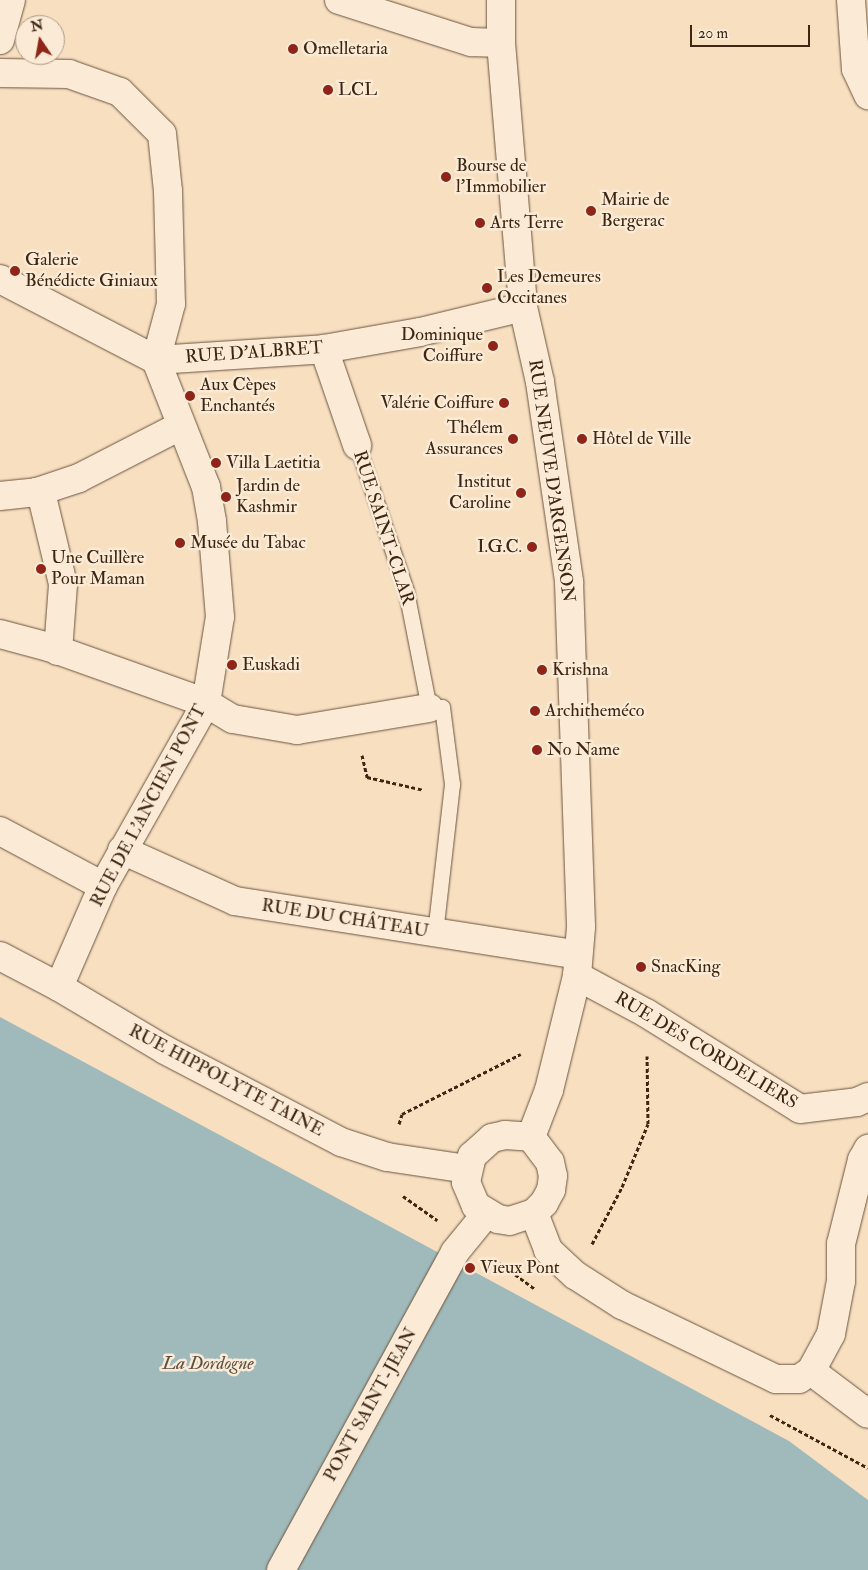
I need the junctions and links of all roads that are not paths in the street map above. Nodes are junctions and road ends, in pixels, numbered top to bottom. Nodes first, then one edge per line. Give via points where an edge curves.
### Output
1 (11, 0) edge
2 (339, 0) edge
3 (501, 0) edge
4 (851, 0) edge
5 (0, 40) edge
6 (501, 43) junction
7 (0, 73) edge
8 (868, 95) edge
9 (0, 279) edge
10 (523, 307) junction
11 (324, 349) junction
12 (156, 360) junction
13 (180, 426) junction
14 (357, 445) joint
15 (37, 492) junction
16 (0, 496) edge
17 (0, 634) edge
18 (58, 651) junction
19 (206, 703) junction
20 (429, 708) junction
21 (0, 831) edge
22 (122, 850) junction
23 (104, 886) junction
24 (435, 934) junction
25 (0, 956) edge
26 (578, 965) junction
27 (59, 987) junction
28 (868, 1097) edge
29 (531, 1137) junction
30 (868, 1149) edge
31 (467, 1169) junction
32 (534, 1213) junction
33 (486, 1214) junction
34 (811, 1371) junction
35 (868, 1414) edge
36 (280, 1570) edge

1 - 5 street
2 - 6 street via 471,42
3 - 6 street, RUE NEUVE D'ARGENSON
4 - 8 street via 856,69
6 - 10 street, RUE NEUVE D'ARGENSON
7 - 12 street via 69,74 120,92 162,134 168,191 171,304
9 - 12 street
10 - 11 street, RUE D'ALBRET via 420,332
10 - 26 street, RUE NEUVE D'ARGENSON via 540,382 569,582 581,927
11 - 12 street, RUE D'ALBRET
11 - 14 street, RUE SAINT-CLAR
12 - 13 street, RUE DE L'ANCIEN PONT
13 - 15 street via 79,478
13 - 19 street, RUE DE L'ANCIEN PONT via 206,487 212,521 220,617
14 - 20 lane, RUE SAINT-CLAR via 406,591
15 - 16 street
15 - 18 street via 43,501 63,584
17 - 18 street
18 - 19 street
19 - 20 street via 233,718 297,730
19 - 22 street, RUE DE L'ANCIEN PONT
20 - 24 lane via 442,707 451,796
21 - 23 street
22 - 23 street, RUE DE L'ANCIEN PONT
22 - 24 street, RUE DU CHÂTEAU via 235,901
23 - 27 street, RUE DE L'ANCIEN PONT
24 - 26 street, RUE DU CHÂTEAU
25 - 27 street, RUE HIPPOLYTE TAINE
26 - 28 street, RUE DES CORDELIERS via 646,1013 800,1109 857,1102
26 - 29 street, RUE NEUVE D'ARGENSON via 549,1090
27 - 31 street, RUE HIPPOLYTE TAINE via 165,1050 341,1142 387,1157
29 - 31 street via 505,1135 492,1138 472,1156
29 - 32 street via 550,1162 553,1176 551,1190
30 - 34 street via 862,1160 841,1244 841,1281 831,1334
31 - 33 street via 469,1194
32 - 33 street via 510,1221
32 - 34 street via 548,1250 575,1275 622,1305 776,1379 799,1379
33 - 36 street, PONT SAINT-JEAN via 464,1239
34 - 35 street

